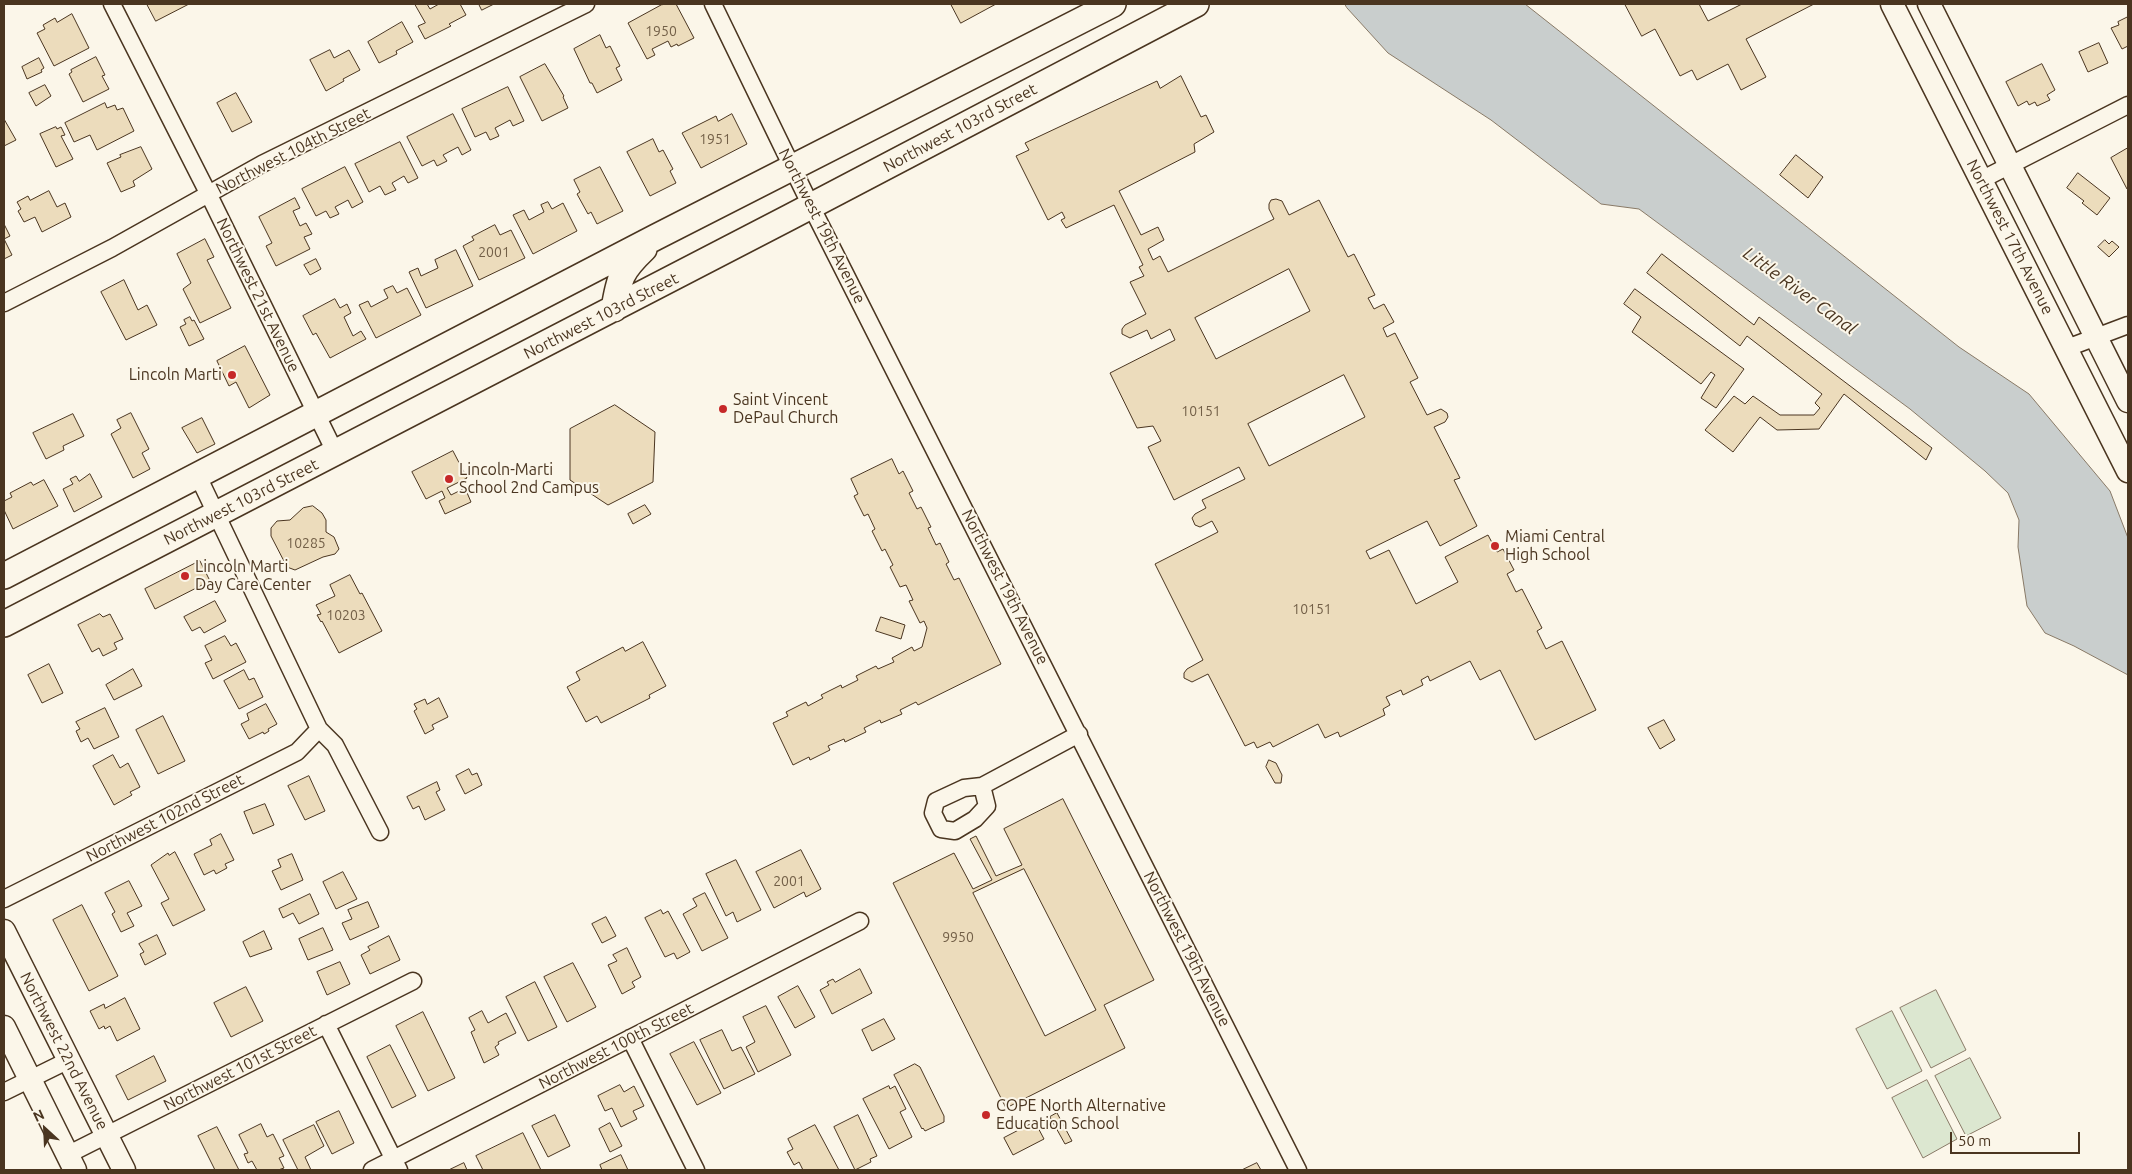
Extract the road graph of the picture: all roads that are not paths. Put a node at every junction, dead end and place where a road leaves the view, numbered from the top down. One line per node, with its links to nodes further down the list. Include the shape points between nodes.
1 (112, 4): 13 (street, Northwest 21st Avenue)
2 (586, 4): 13 (street, Northwest 104th Street, via 262,164)
3 (712, 4): 11 (street, Northwest 19th Avenue)
4 (1113, 4): 11 (main road)
5 (1196, 4): 14 (main road, Northwest 103rd Street)
6 (1892, 4): 8 (main road, Northwest 17th Avenue)
7 (1932, 11): 8 (main road); 10 (main road, Northwest 17th Avenue)
8 (1906, 32): 12 (main road, Northwest 17th Avenue)
9 (2128, 105): 10 (street)
10 (2009, 166): 12 (street); 19 (main road, Northwest 17th Avenue)
11 (792, 168): 14 (street, Northwest 19th Avenue); 15 (main road)
12 (1981, 180): 20 (main road, Northwest 17th Avenue)
13 (209, 195): 16 (street, Northwest 104th Street); 22 (street, Northwest 21st Avenue)
14 (811, 206): 17 (main road, Northwest 103rd Street); 30 (street, Northwest 19th Avenue)
15 (656, 237): 17 (main road, via 625,268); 22 (main road)
16 (4, 303)
17 (614, 309): 23 (main road, Northwest 103rd Street)
18 (2128, 325): 19 (street)
19 (2095, 336): 20 (street); 21 (main road, Northwest 17th Avenue)
20 (2067, 348): 24 (main road, Northwest 17th Avenue)
21 (2128, 402)
22 (316, 413): 23 (street, Northwest 21st Avenue); 25 (main road)
23 (336, 454): 26 (main road, Northwest 103rd Street)
24 (2128, 471)
25 (198, 476): 26 (street); 27 (main road)
26 (217, 514): 28 (main road, Northwest 103rd Street); 29 (street)
27 (4, 576)
28 (4, 624)
29 (319, 729): 32 (street, via 335,745); 33 (street, Northwest 102nd Street, via 297,752)
30 (1079, 734): 31 (street); 49 (street, Northwest 19th Avenue)
31 (982, 786)
32 (380, 832)
33 (4, 899)
34 (860, 922): 39 (street, Northwest 100th Street)
35 (4, 931): 40 (main road, Northwest 22nd Avenue)
36 (413, 981): 37 (street, Northwest 101st Street)
37 (326, 1024): 43 (street, Northwest 101st Street); 45 (street)
38 (4, 1027): 41 (main road)
39 (630, 1038): 45 (street, Northwest 100th Street); 48 (street)
40 (69, 1060): 41 (street); 43 (main road, Northwest 22nd Avenue)
41 (29, 1080): 42 (street); 44 (main road)
42 (4, 1092)
43 (106, 1135): 44 (street, Northwest 101st Street); 46 (main road, Northwest 22nd Avenue)
44 (71, 1163)
45 (396, 1165): 47 (street, Northwest 100th Street)
46 (124, 1170)
47 (372, 1170)
48 (696, 1170)
49 (1298, 1170)

